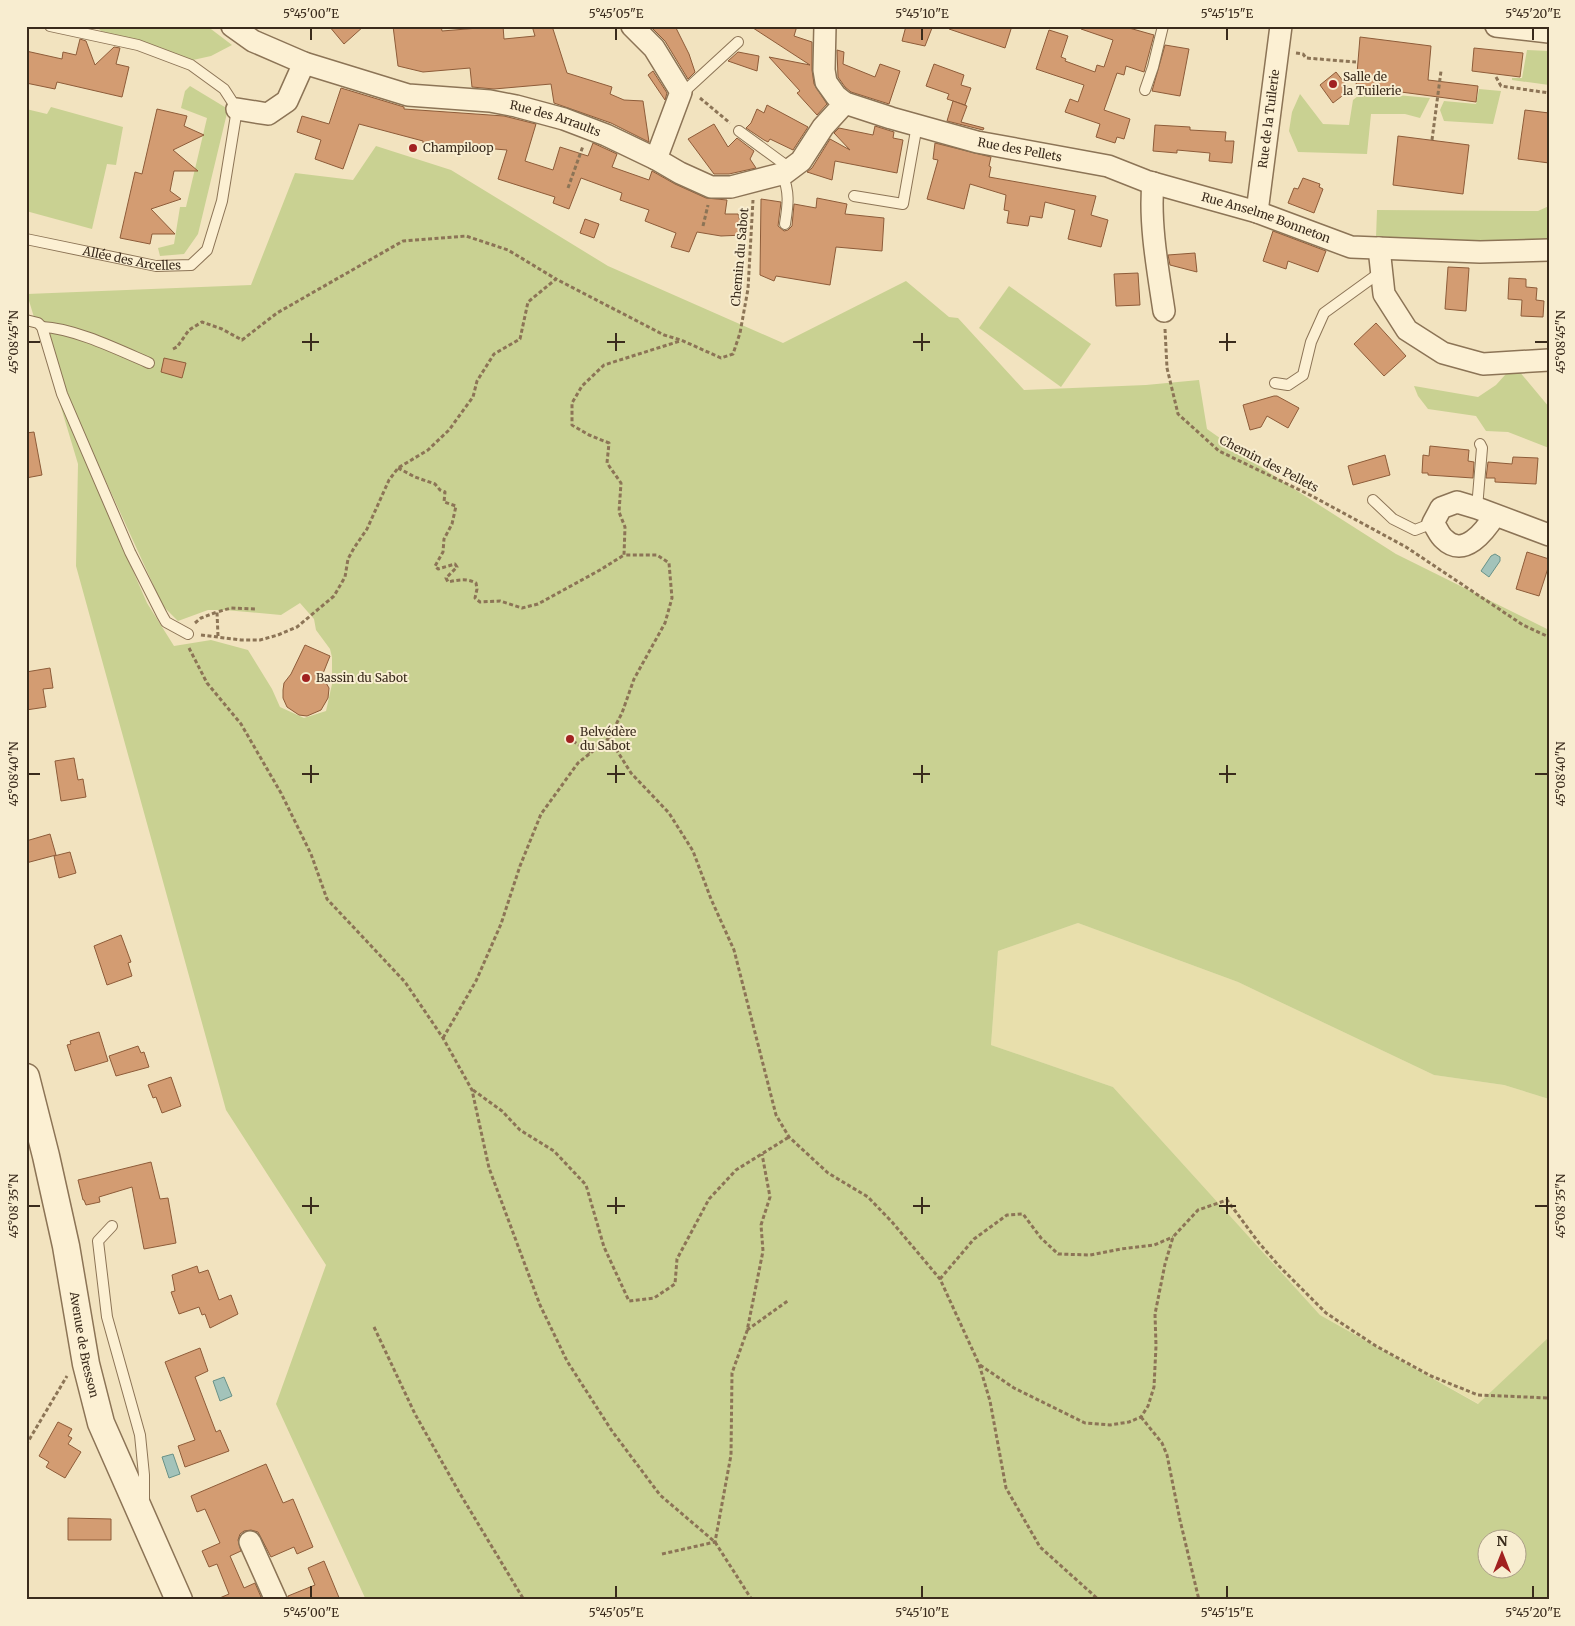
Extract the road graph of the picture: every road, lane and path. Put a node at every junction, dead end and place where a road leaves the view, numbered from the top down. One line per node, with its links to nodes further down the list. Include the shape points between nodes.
1 (50, 26): 19 (lane, via 138,45 192,65 224,89)
2 (232, 26): 11 (street, Rue des Arraults, via 253,41)
3 (632, 26): 17 (street, via 654,48)
4 (825, 26): 18 (street, Rue des Pellets, via 826,82)
5 (1163, 26): 15 (lane)
6 (1281, 26): 10 (street, Rue de la Tuilerie)
7 (1496, 26): 8 (street)
8 (1549, 32)
9 (738, 42): 17 (lane, via 688,88)
10 (1278, 51): 12 (path, via 1303,51 1306,58); 30 (street, Rue de la Tuilerie)
11 (304, 62): 19 (street, via 287,101 268,114); 21 (street, Rue des Arraults, via 408,94 516,106)
12 (1356, 62)
13 (1441, 71): 23 (path)
14 (1496, 77): 16 (path, via 1501,86)
15 (1145, 90)
16 (1549, 92)
17 (688, 93): 22 (path); 24 (street)
18 (846, 103): 20 (street, Rue des Pellets); 25 (street, via 824,127 801,161)
19 (237, 109): 32 (lane, Allée des Arcelles, via 222,201 207,250 191,265 156,266)
20 (917, 125): 27 (street, Rue des Pellets, via 976,142 1108,166); 29 (lane, via 903,204)
21 (590, 129): 24 (street, Rue des Arraults); 28 (path)
22 (739, 131): 25 (lane)
23 (1432, 140)
24 (656, 159): 26 (street, Rue des Arraults, via 712,187 731,188)
25 (786, 171): 26 (street, Rue des Arraults); 31 (lane, via 788,201)
26 (755, 181): 40 (path, Chemin du Sabot, via 748,289 734,354 721,358)
27 (1153, 183): 30 (street, Rue Anselme Bonneton); 37 (street, via 1151,199)
28 (568, 188)
29 (854, 196)
30 (1257, 212): 33 (street, Rue Anselme Bonneton, via 1351,247)
31 (785, 224)
32 (26, 239)
33 (1379, 248): 34 (street, Rue Anselme Bonneton, via 1480,252); 35 (street)
34 (1549, 250)
35 (1382, 271): 42 (street, via 1384,294 1408,330 1443,353 1482,364); 44 (lane, via 1324,313 1311,342 1304,375 1288,385)
36 (556, 279): 40 (path); 41 (path, via 508,250 466,236 403,241 284,309 242,340 202,322 189,330); 46 (path, via 528,302 520,340 494,354 477,381 473,397 449,430 428,450)
37 (1164, 311): 56 (path, Chemin des Pellets, via 1167,368 1178,414 1219,451 1312,496 1406,548 1523,624)
38 (26, 320): 39 (lane)
39 (42, 327): 43 (lane, via 56,328); 54 (lane, via 62,394 130,552 166,622)
40 (681, 340): 51 (path, via 604,365 582,386 572,403 572,425 609,443 607,463 621,483 619,512 626,527)
41 (173, 349)
42 (1549, 360)
43 (149, 363)
44 (1275, 383)
45 (1480, 444): 48 (lane)
46 (398, 468): 51 (path, via 434,484 445,492 444,502 456,506 444,539 443,552 434,566 438,569 455,564 457,567 446,578 448,582 476,583 476,598 480,602 500,601 522,608 538,604); 55 (path, via 348,559 344,577 334,596 297,627 278,635 260,640)
47 (1372, 500): 49 (lane, via 1392,519)
48 (1486, 511): 49 (street, via 1457,502 1441,508); 49 (street, via 1484,531 1468,545 1454,546); 50 (street)
49 (1424, 526)
50 (1549, 535)
51 (624, 555): 57 (path, via 657,555 670,563 672,598 665,623 634,679)
52 (255, 609): 53 (path, via 231,608)
53 (217, 612): 54 (path, via 201,618); 55 (path)
54 (188, 634): 55 (path); 60 (path, via 189,649 207,683 241,724 281,793 311,854 327,899 405,982)
55 (218, 636)
56 (1549, 637)
57 (609, 738): 59 (path); 63 (path, via 631,773 670,813 693,852 734,950 776,1115)
58 (573, 741): 59 (path)
59 (590, 753): 60 (path, via 541,814 501,924 476,981)
60 (443, 1038): 62 (path)
61 (26, 1077): 71 (street, Avenue de Bresson, via 66,1246)
62 (472, 1090): 64 (path, via 502,1111 520,1130 554,1151 586,1185 604,1248 629,1301 654,1298 675,1284 677,1259 709,1199 736,1170); 78 (path, via 489,1168 537,1296 566,1361 612,1431 660,1495)
63 (789, 1137): 64 (path); 67 (path, via 828,1173 868,1197)
64 (762, 1154): 70 (path, via 770,1197 761,1225 763,1251)
65 (112, 1226): 76 (lane, via 98,1241 107,1317 140,1435 145,1500)
66 (1173, 1237): 67 (path, via 1154,1245 1090,1255 1058,1254 1023,1214 1007,1216 974,1239); 73 (path, via 1198,1210 1227,1200 1280,1267 1326,1313 1376,1346 1431,1376 1478,1395); 74 (path, via 1154,1314 1154,1387)
67 (940, 1278): 72 (path)
68 (789, 1300): 70 (path)
69 (374, 1327): 82 (path, via 415,1414)
70 (747, 1331): 78 (path, via 732,1373 731,1455)
71 (86, 1364): 75 (path, via 70,1371); 76 (street, Avenue de Bresson, via 101,1423)
72 (979, 1364): 74 (path, via 1014,1388 1085,1423 1110,1425); 84 (path, via 990,1401 1006,1488 1040,1547)
73 (1549, 1398)
74 (1141, 1418): 85 (path, via 1162,1443 1167,1455)
75 (26, 1445)
76 (139, 1511): 80 (street, Avenue de Bresson)
77 (250, 1542): 81 (street)
78 (715, 1542): 79 (path); 83 (path)
79 (662, 1554)
80 (179, 1600)
81 (276, 1600)
82 (524, 1600)
83 (752, 1600)
84 (1099, 1600)
85 (1199, 1600)

